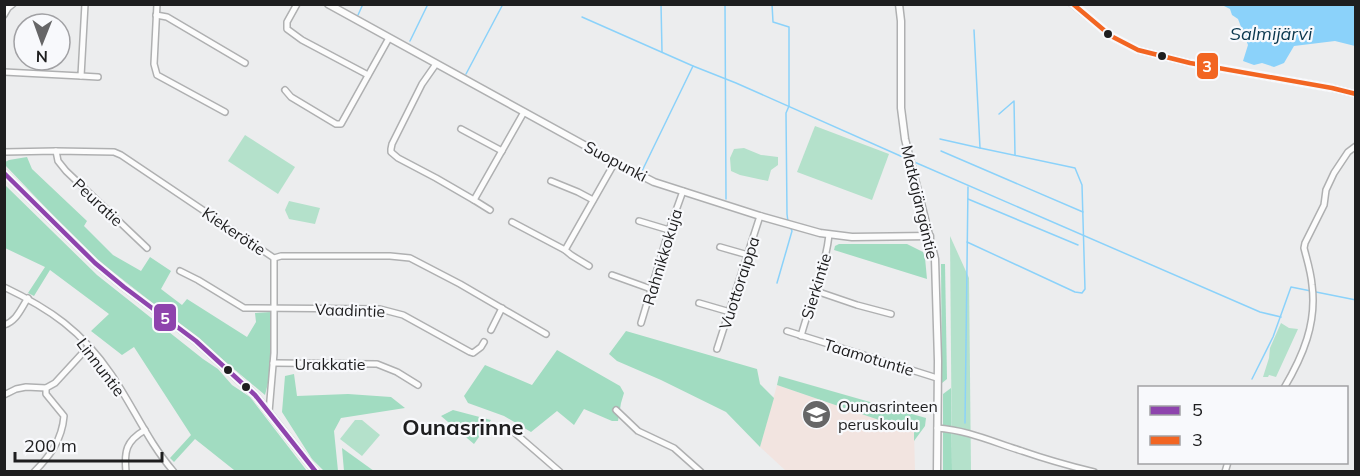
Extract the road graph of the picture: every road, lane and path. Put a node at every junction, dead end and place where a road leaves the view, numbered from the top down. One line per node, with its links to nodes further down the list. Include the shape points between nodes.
1 (13, 4): 8 (street)
2 (85, 4): 15 (street)
3 (157, 4): 9 (street)
4 (297, 4): 14 (street, via 287,29)
5 (328, 4): 10 (street, Suopunki)
6 (899, 4): 38 (street, Matkajängäntie, via 905,139)
7 (1072, 4): 18 (street, via 1111,36 1138,50)
8 (4, 15)
9 (156, 15): 11 (street, via 167,17); 19 (street, via 157,75)
10 (389, 38): 12 (street, Suopunki); 14 (street)
11 (244, 63)
12 (436, 64): 20 (street, Suopunki); 30 (street, via 422,84 391,152)
13 (4, 72): 15 (street)
14 (368, 75): 17 (street, via 339,125)
15 (81, 76): 16 (street)
16 (98, 77)
17 (285, 90)
18 (1356, 94)
19 (225, 112)
20 (524, 112): 24 (street); 26 (street, Suopunki)
21 (461, 129): 24 (street)
22 (1356, 146): 68 (street, via 1334,173 1324,205 1305,243 1313,319 1306,345)
23 (56, 151): 25 (street, Kiekerötie); 40 (street, Peuratie, via 66,171); 43 (street, Kiekerötie, via 121,155)
24 (502, 151): 30 (street)
25 (4, 152)
26 (615, 162): 29 (street, Suopunki, via 654,182); 31 (street)
27 (4, 173): 72 (street, via 95,263 211,354)
28 (551, 181): 31 (street)
29 (684, 191): 33 (street, Suopunki); 36 (street, Rahnikkokuja)
30 (474, 200): 32 (street)
31 (593, 200): 41 (street)
32 (490, 210)
33 (760, 216): 37 (street, Suopunki); 42 (street, Vuottoraippa)
34 (639, 221): 36 (street)
35 (512, 222): 41 (street)
36 (669, 230): 48 (street, Rahnikkokuja)
37 (830, 235): 38 (street, Suopunki); 49 (street, Sierkintie)
38 (930, 236): 66 (street, Matkajängäntie, via 935,259)
39 (720, 247): 42 (street)
40 (147, 248)
41 (565, 250): 44 (street)
42 (748, 255): 54 (street, Vuottoraippa)
43 (274, 258): 52 (street, Kiekerötie, via 405,257); 53 (street)
44 (589, 266)
45 (180, 271): 53 (street, via 244,308)
46 (612, 275): 48 (street)
47 (4, 287): 50 (street, Linnuntie)
48 (651, 289): 56 (street, Rahnikkokuja)
49 (816, 291): 55 (street); 61 (street, Sierkintie)
50 (28, 298): 57 (street, via 15,319); 63 (street, Linnuntie, via 70,327)
51 (699, 303): 54 (street)
52 (502, 308): 58 (street); 60 (street, Kiekerötie)
53 (274, 309): 62 (street, Vaadintie, via 380,309 403,315 473,353); 65 (street)
54 (730, 312): 64 (street, Vuottoraippa)
55 (891, 314)
56 (641, 323)
57 (4, 325)
58 (491, 330)
59 (787, 332): 61 (street, Taamotuntie)
60 (546, 334)
61 (801, 336): 66 (street, Taamotuntie)
62 (484, 342)
63 (89, 346): 69 (street); 75 (street, Linnuntie)
64 (717, 349)
65 (273, 363): 67 (street, Urakkatie, via 377,364); 72 (street)
66 (937, 378): 74 (street, Matkajängäntie)
67 (418, 385)
68 (1285, 386)
69 (46, 388): 70 (street, via 26,387); 76 (street, via 64,421 50,456)
70 (4, 395)
71 (616, 410): 81 (street, via 638,431 674,448)
72 (269, 412): 79 (street)
73 (508, 427): 80 (street)
74 (937, 428): 82 (street, Matkajängäntie); 83 (street, via 955,429)
75 (145, 430): 77 (street, via 127,446); 78 (street, Linnuntie)
76 (34, 471)
77 (126, 471)
78 (174, 471)
79 (316, 471)
80 (560, 471)
81 (701, 471)
82 (937, 471)
83 (1091, 471)

